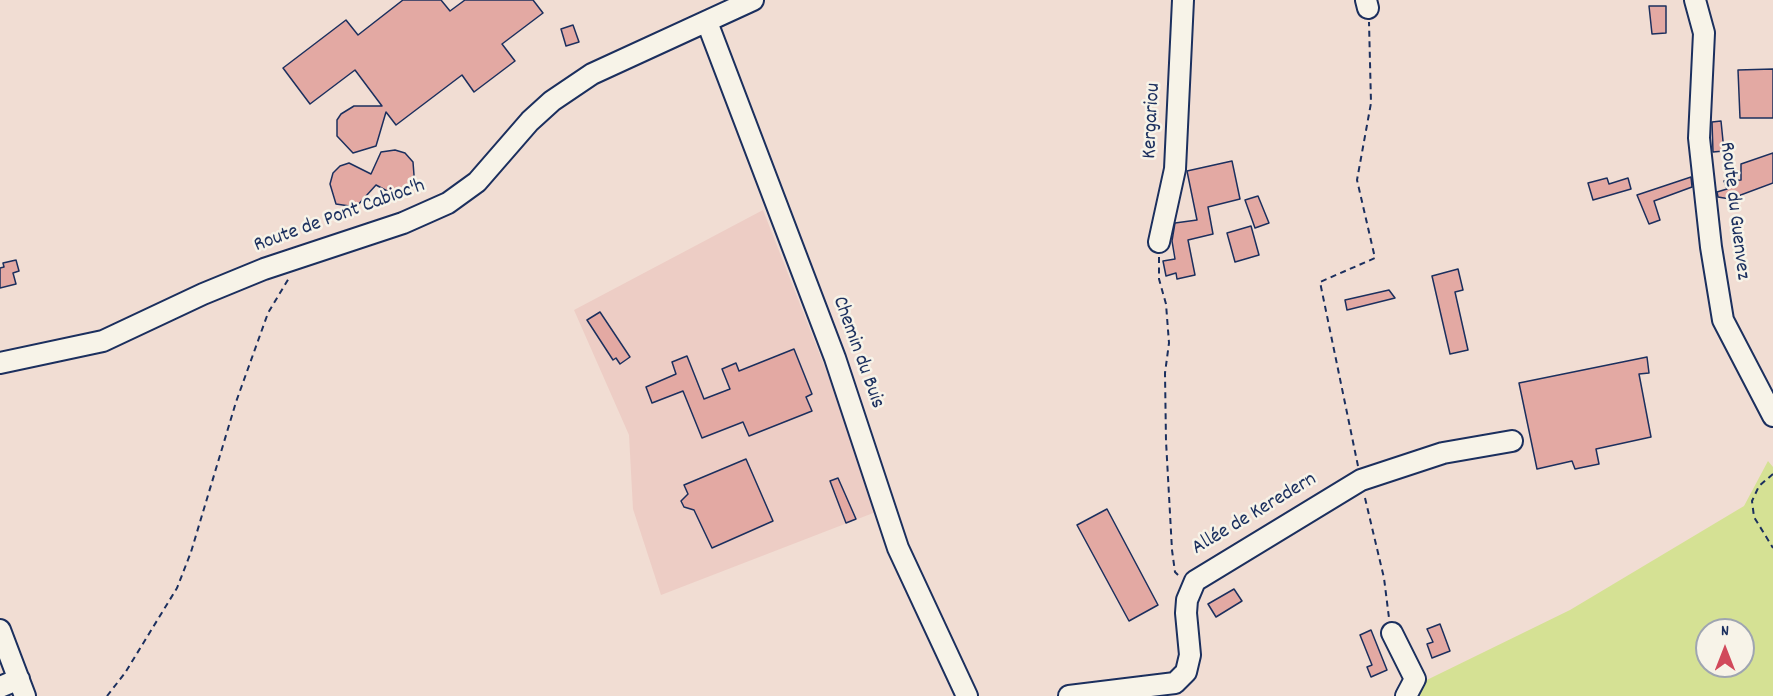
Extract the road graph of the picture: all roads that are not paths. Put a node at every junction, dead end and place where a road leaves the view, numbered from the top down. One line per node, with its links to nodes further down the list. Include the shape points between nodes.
1 (753, 0): 4 (street, Route de Pont Cabioc'h)
2 (1183, 0): 5 (street, Kergariou, via 1175,169)
3 (1695, 0): 7 (street, Route du Guenvez, via 1704,33 1699,138 1723,320)
4 (707, 22): 6 (street, Route de Pont Cabioc'h, via 592,74 552,101 477,182 448,203 403,223 291,259 203,294 103,341); 13 (street, Chemin du Buis, via 835,358 898,548)
5 (1160, 242)
6 (0, 363)
7 (1773, 416)
8 (1512, 441): 14 (street, Allée de Keredern, via 1443,453 1361,480 1202,574 1190,590 1186,613 1190,655 1186,672 1175,683)
9 (0, 630): 12 (street)
10 (1392, 633): 15 (street, via 1415,680)
11 (0, 687): 12 (street)
12 (22, 687)
13 (967, 696)
14 (1070, 696)
15 (1406, 696)

